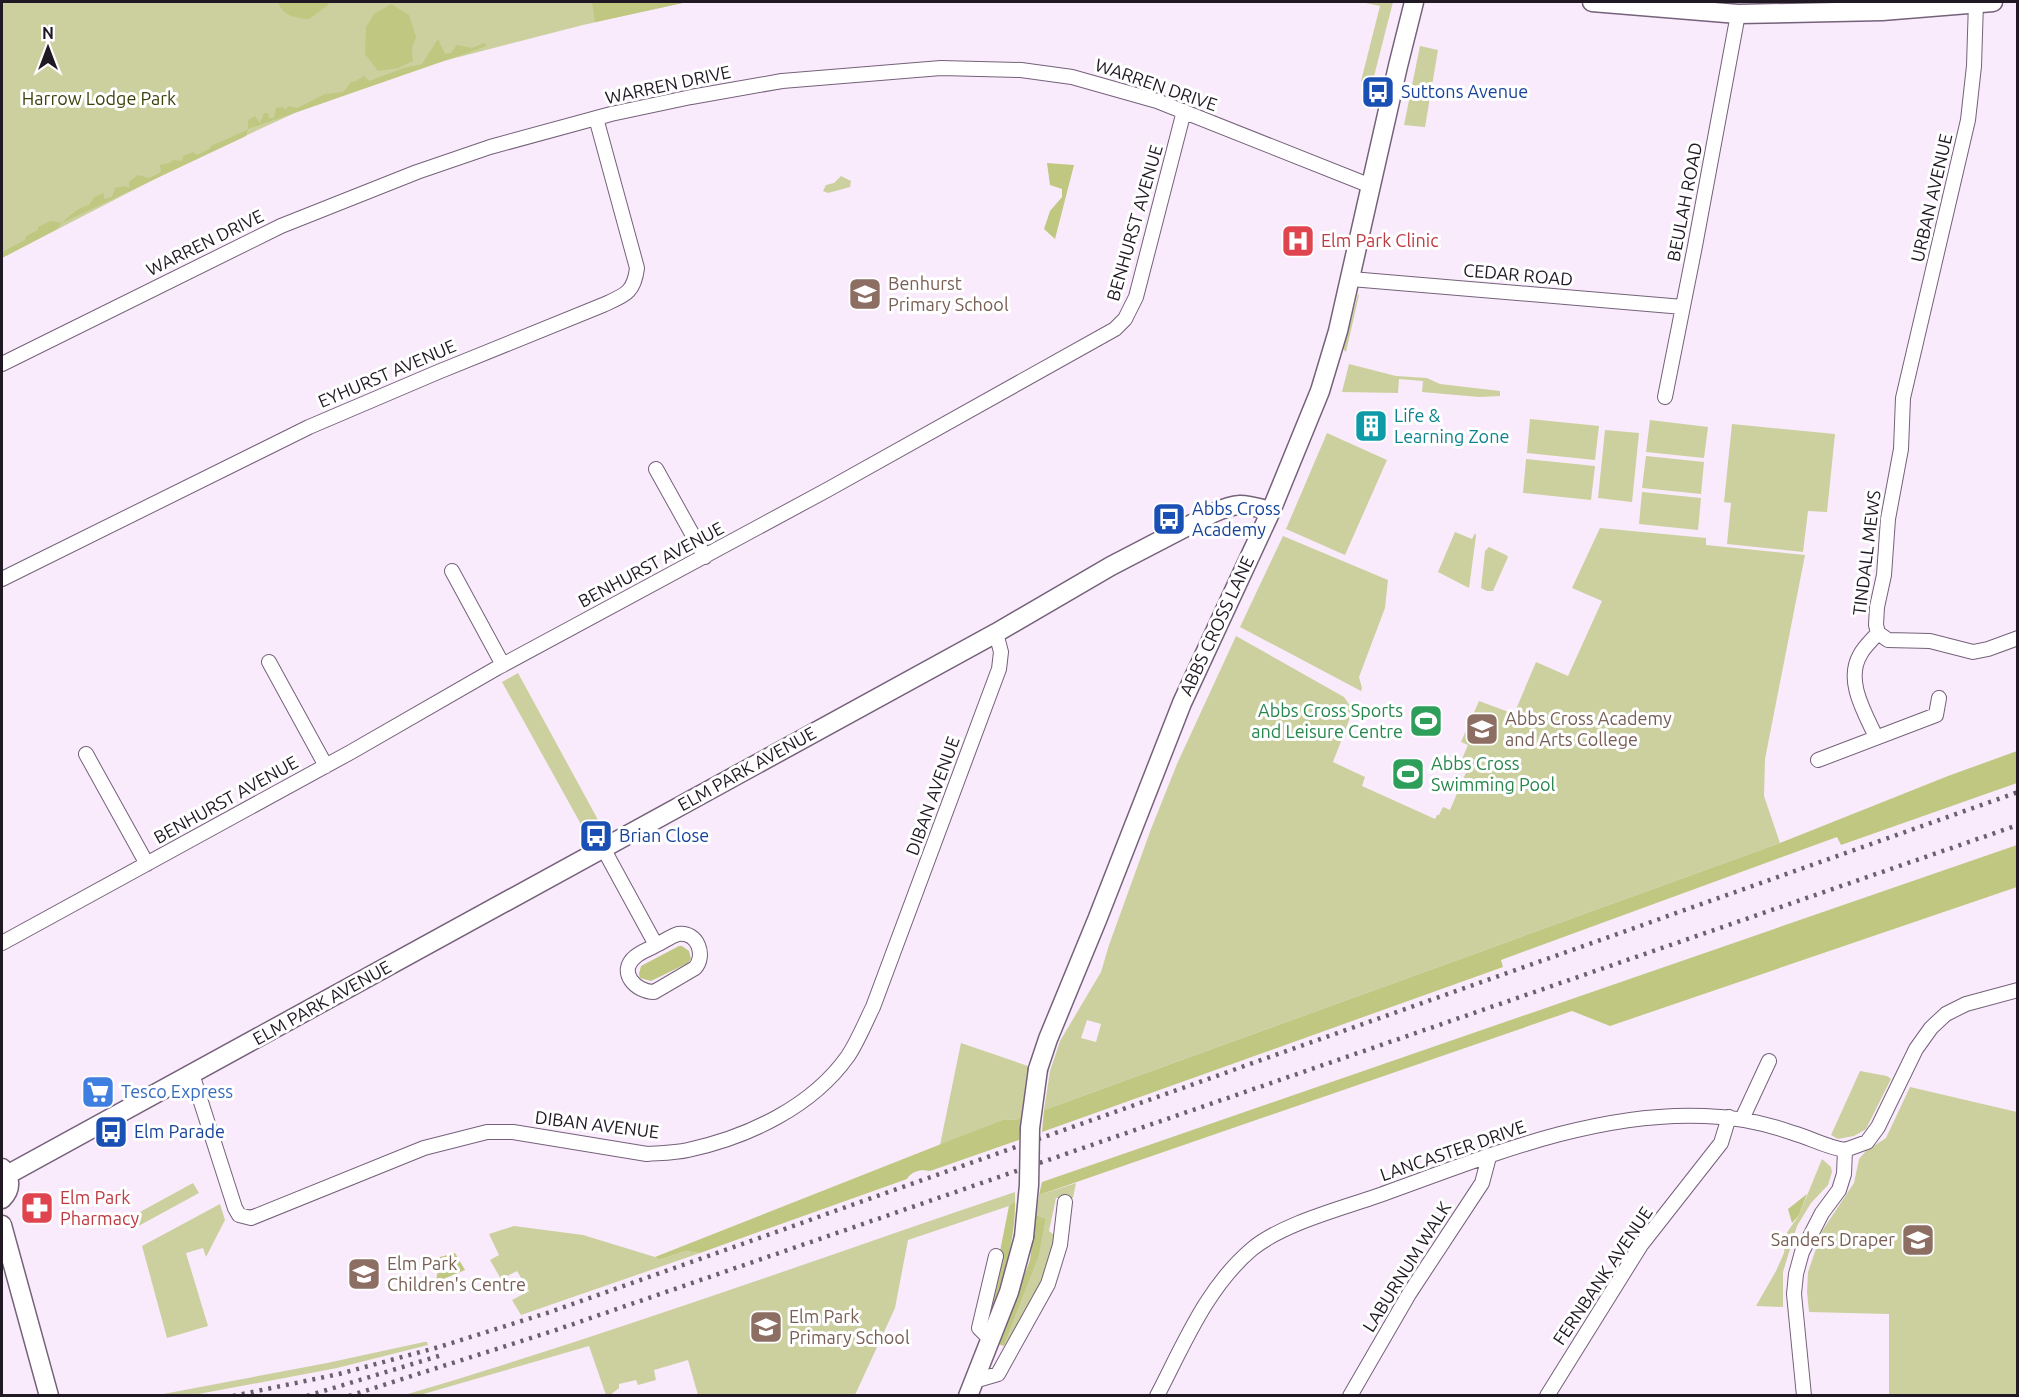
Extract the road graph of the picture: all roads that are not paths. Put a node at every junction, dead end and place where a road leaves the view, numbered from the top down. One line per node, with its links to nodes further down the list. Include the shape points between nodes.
1 (1414, 2): 8 (street, ABBS CROSS LANE)
2 (1592, 2): 5 (street)
3 (1985, 2): 4 (street); 13 (street, URBAN AVENUE, via 1968,120)
4 (1882, 6): 5 (street)
5 (1738, 14): 10 (street, BEULAH ROAD)
6 (1184, 111): 7 (street, WARREN DRIVE, via 1072,77 1021,70 941,68 782,81); 8 (street, WARREN DRIVE); 16 (street, BENHURST AVENUE, via 1136,297 1115,329)
7 (596, 118): 11 (street, WARREN DRIVE, via 490,147 281,226); 18 (street, EYHURST AVENUE, via 637,268 627,294 309,426)
8 (1371, 186): 9 (street, ABBS CROSS LANE)
9 (1351, 279): 10 (street, CEDAR ROAD); 15 (street, ABBS CROSS LANE, via 1320,391)
10 (1683, 307): 12 (street, BEULAH ROAD)
11 (2, 364)
12 (1665, 397)
13 (1903, 398): 20 (street, TINDALL MEWS, via 1901,448 1875,625)
14 (656, 469): 16 (street)
15 (1271, 511): 19 (street, ELM PARK AVENUE, via 1241,504 1228,506 1111,566); 44 (street, ABBS CROSS LANE, bridge, via 1182,703 1048,1039 1038,1069 1030,1128 1024,1238)
16 (705, 557): 23 (street, BENHURST AVENUE)
17 (452, 571): 23 (street)
18 (2, 579)
19 (996, 633): 29 (street, ELM PARK AVENUE); 35 (street, DIBAN AVENUE, via 1001,652 999,669 873,1006 848,1055 826,1083 795,1107 729,1139 687,1150 647,1154 513,1132 487,1132 424,1148 251,1218 239,1215 235,1208)
20 (1878, 633): 21 (street, via 1888,640 1930,641 1973,652); 25 (street, TINDALL MEWS, via 1860,654 1855,676 1859,698)
21 (2018, 639)
22 (269, 662): 28 (street)
23 (503, 666): 28 (street, BENHURST AVENUE)
24 (1939, 698): 25 (street, via 1936,715)
25 (1875, 737): 27 (street)
26 (86, 754): 30 (street)
27 (1818, 760)
28 (326, 766): 30 (street, BENHURST AVENUE)
29 (603, 848): 32 (street); 35 (street, ELM PARK AVENUE)
30 (147, 864): 31 (street, BENHURST AVENUE)
31 (2, 943)
32 (656, 945): 32 (street, via 684,934 695,940 700,958 695,968 654,992 647,992 631,982 629,969 635,956)
33 (2018, 990): 37 (street, via 1966,1004 1946,1014 1916,1049 1867,1142)
34 (1769, 1061): 36 (street, FERNBANK AVENUE)
35 (192, 1074): 39 (street, ELM PARK AVENUE)
36 (1736, 1118): 37 (street, LANCASTER DRIVE); 38 (street, LANCASTER DRIVE, via 1675,1116 1626,1120 1580,1129); 49 (street, FERNBANK AVENUE, via 1641,1245)
37 (1845, 1150): 50 (street, via 1839,1190 1802,1251 1796,1274 1794,1294)
38 (1489, 1157): 47 (street, LANCASTER DRIVE, via 1293,1225 1254,1247 1228,1271 1202,1309); 48 (street, LABURNUM WALK, via 1482,1183 1409,1294)
39 (4, 1171): 40 (street, via 10,1183)
40 (2, 1199)
41 (1065, 1202): 45 (street, via 1060,1245 1048,1284 998,1374)
42 (2, 1225): 46 (street)
43 (996, 1256): 44 (street, via 979,1328)
44 (991, 1340): 45 (street, ABBS CROSS LANE)
45 (971, 1388)
46 (49, 1395)
47 (1157, 1395)
48 (1350, 1395)
49 (1547, 1395)
50 (1804, 1395)

